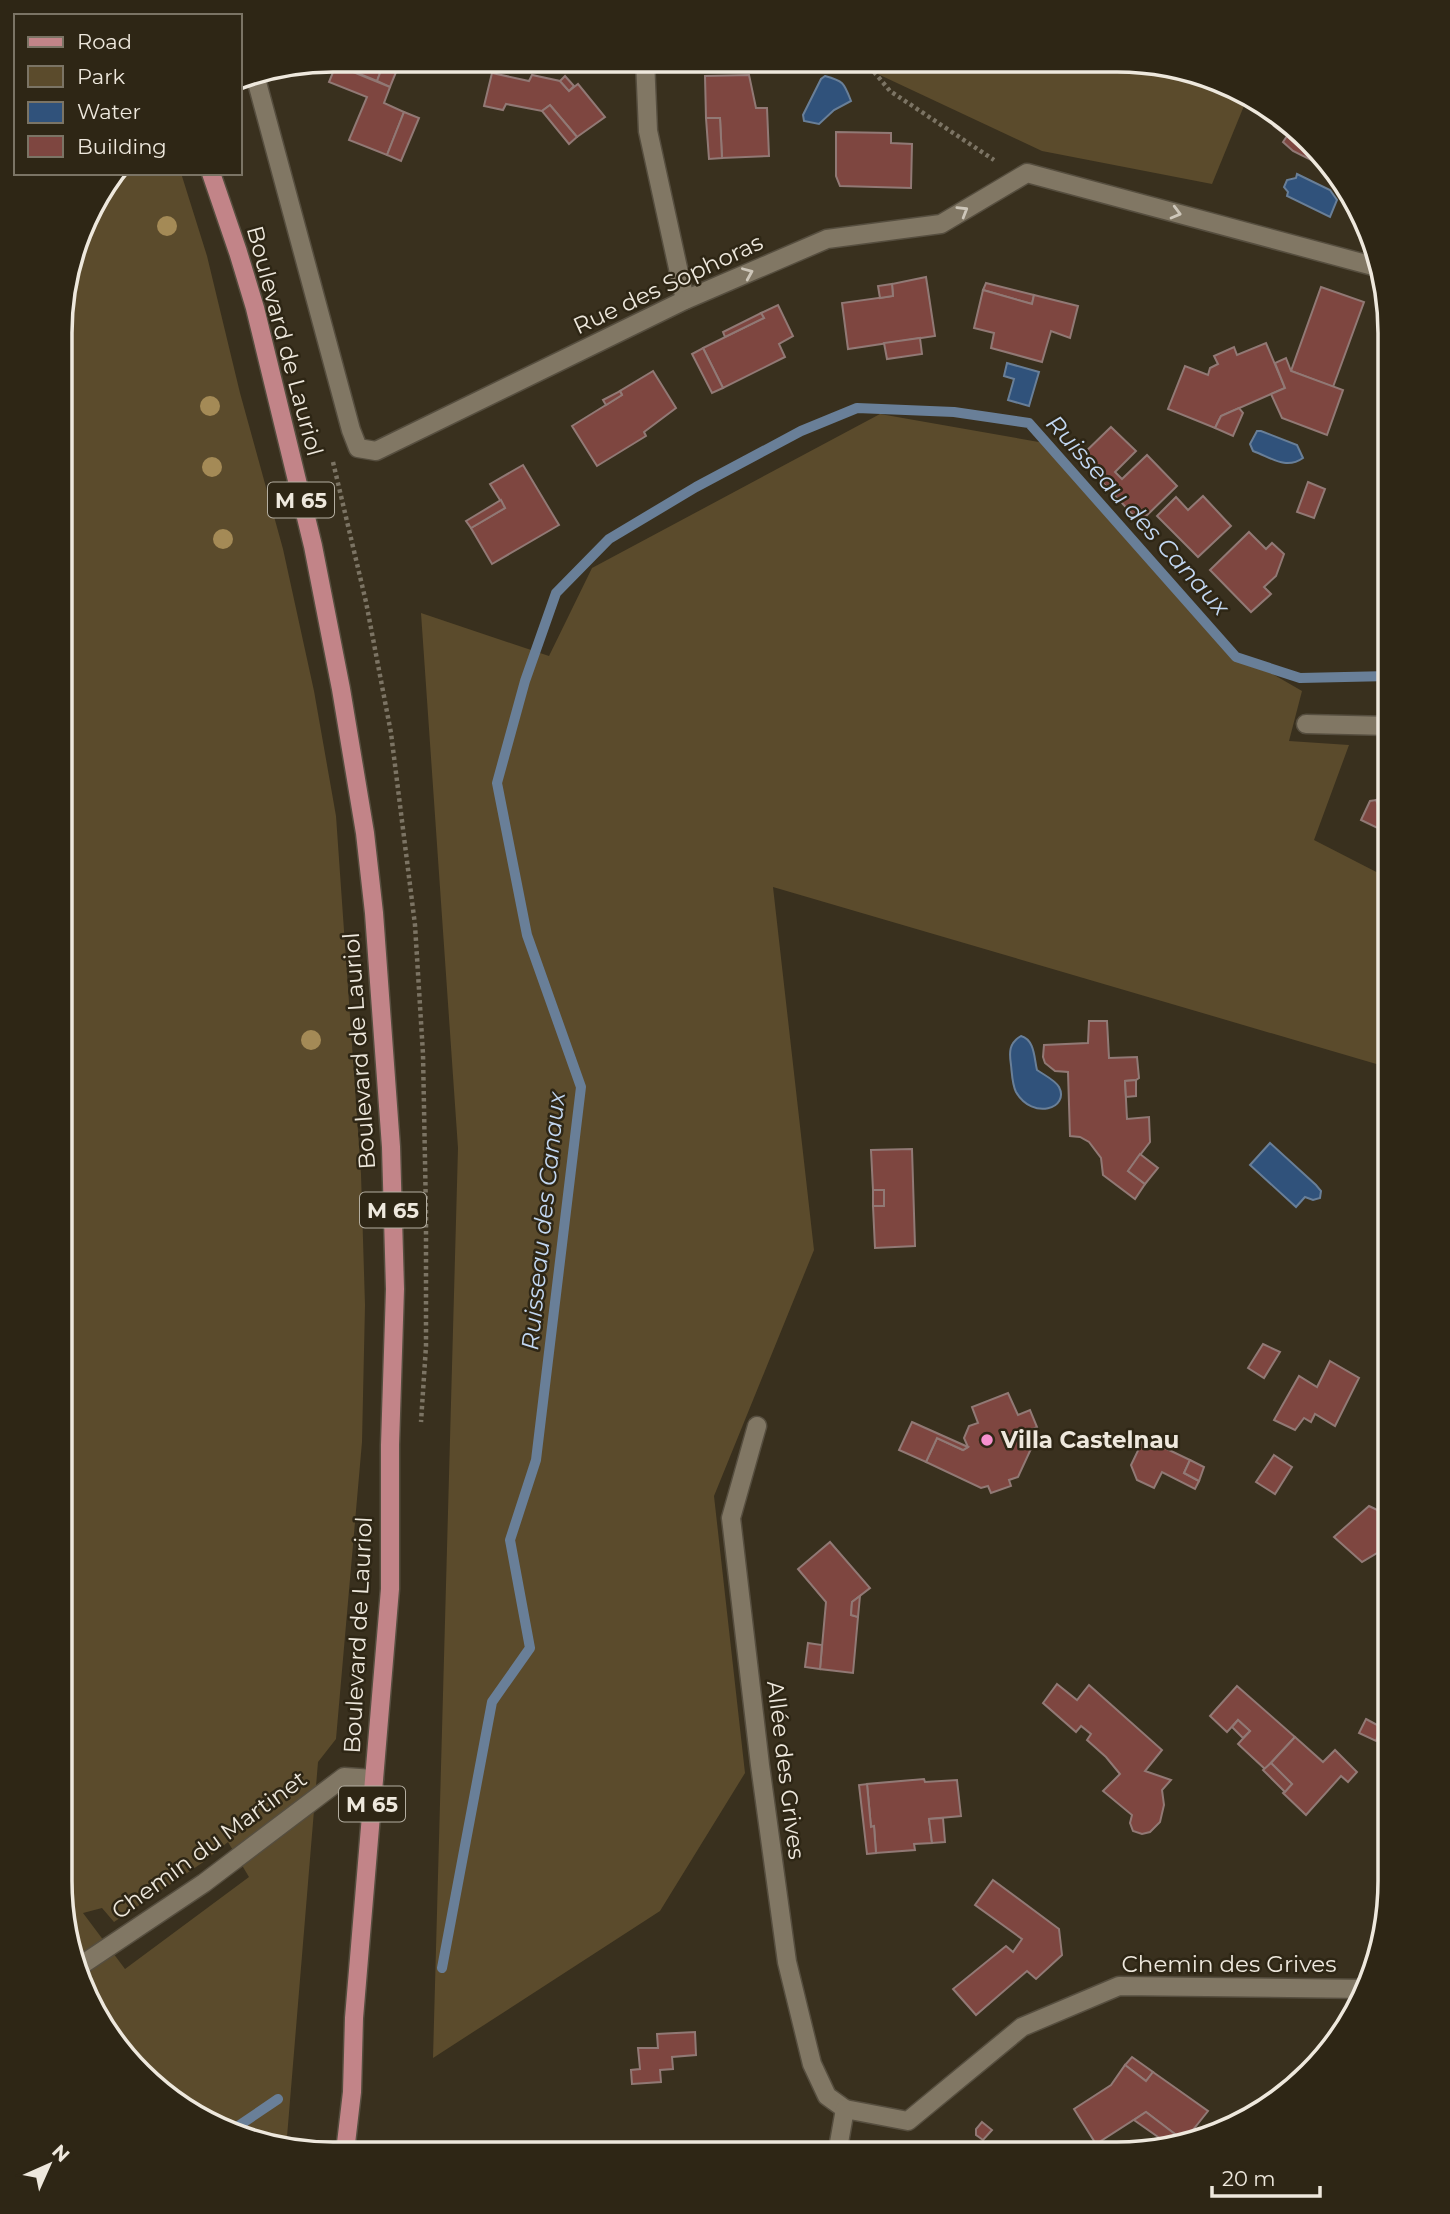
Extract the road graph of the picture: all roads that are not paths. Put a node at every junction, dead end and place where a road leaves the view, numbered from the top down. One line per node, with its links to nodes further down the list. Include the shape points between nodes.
1 (646, 72): 5 (street, via 648,131)
2 (257, 83): 5 (street, Rue des Sophoras, via 358,448 376,451)
3 (212, 175): 9 (main road, Boulevard de Lauriol / M 65, via 255,308 313,546 365,832 374,913 391,1147 395,1290 390,1589)
4 (1369, 265): 5 (street, Rue des Sophoras, one-way to 4, via 827,239 942,224 1027,173)
5 (685, 300)
6 (1306, 724): 7 (street)
7 (1378, 726)
8 (757, 1426): 12 (street, Allée des Grives, via 731,1518 760,1765 787,1962 802,2026 827,2096)
9 (374, 1779): 10 (street, Chemin du Martinet, via 344,1777 204,1883); 13 (main road, Boulevard de Lauriol / M 65)
10 (85, 1962)
11 (1355, 1989): 12 (street, Chemin des Grives, via 1119,1986 1022,2027 908,2121)
12 (845, 2109): 14 (street)
13 (346, 2142)
14 (839, 2142)

